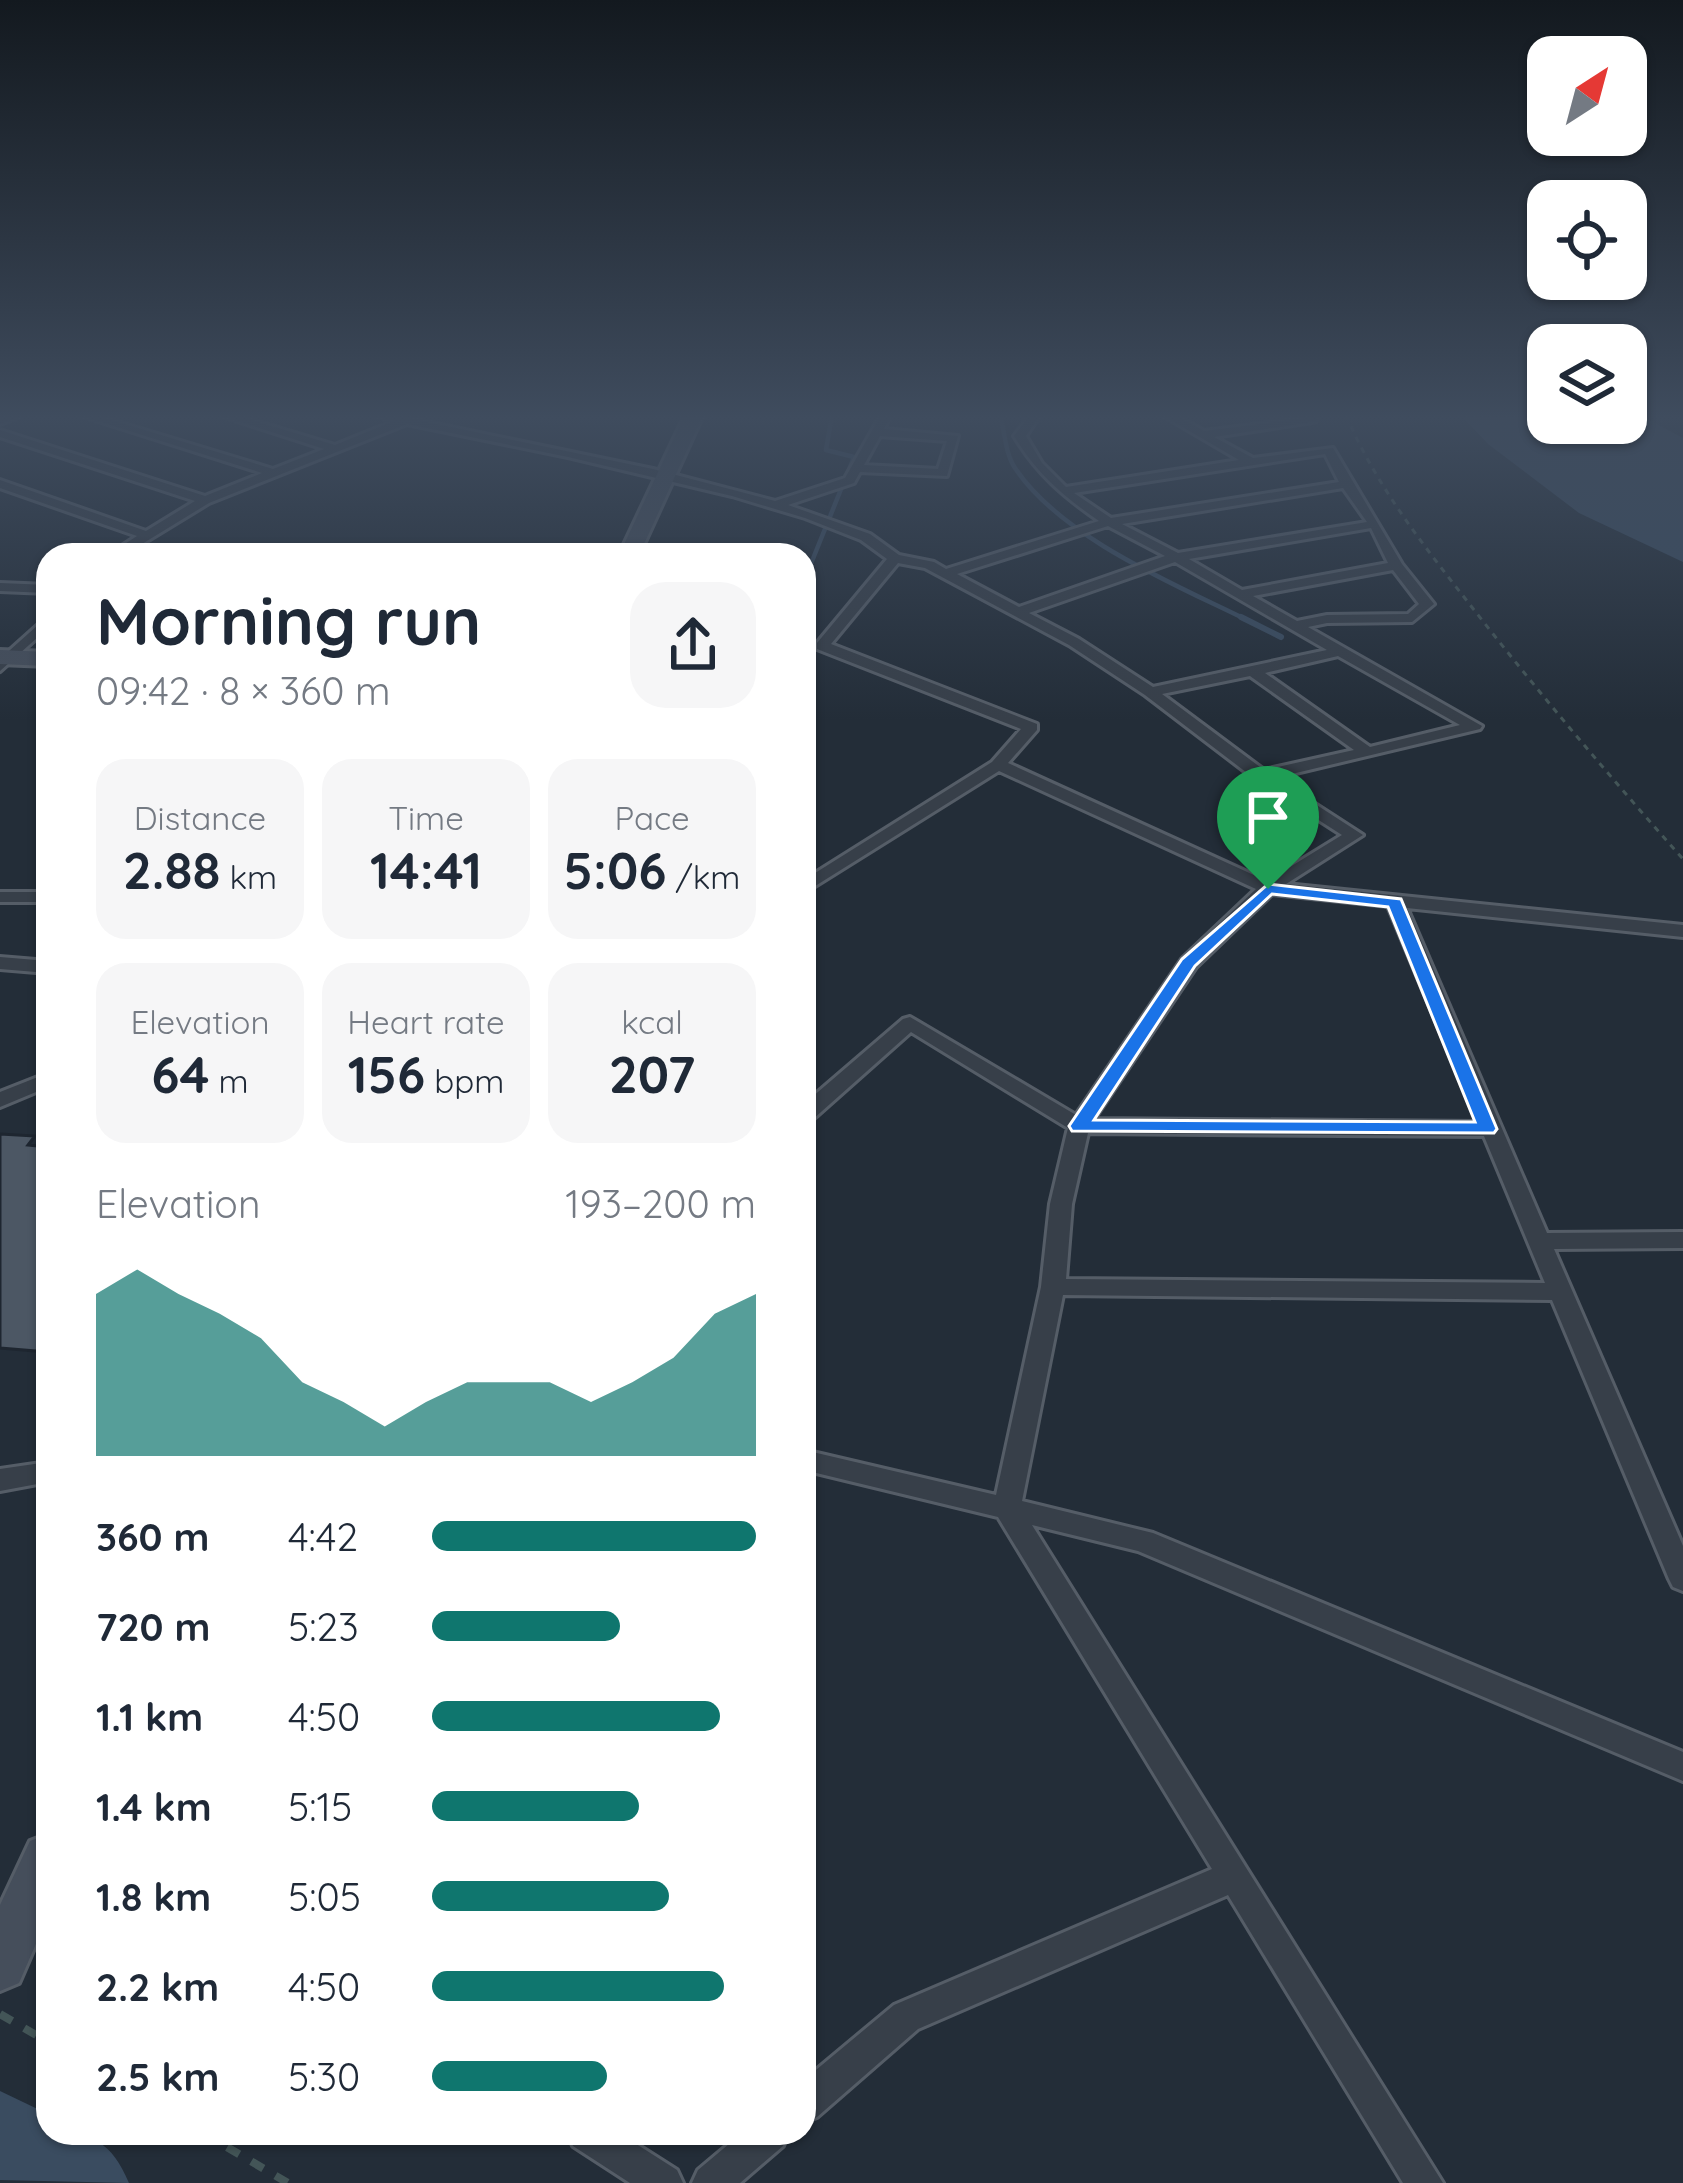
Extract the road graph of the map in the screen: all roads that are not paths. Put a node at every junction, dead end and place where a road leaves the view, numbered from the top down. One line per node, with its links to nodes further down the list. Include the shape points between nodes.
1 (95, 517): 9 (street)
2 (175, 517): 9 (street)
3 (807, 517): 12 (street, via 861,534)
4 (1101, 517): 7 (street)
5 (1141, 517): 7 (street)
6 (1370, 517): 8 (street)
7 (1109, 522): 11 (street); 14 (street)
8 (1375, 524): 11 (street); 13 (street)
9 (144, 534): 10 (street)
10 (132, 543)
11 (1176, 557): 17 (street); 18 (street)
12 (896, 558): 14 (street); 27 (street, via 821,646 1031,727)
13 (1396, 565): 17 (street); 19 (street, via 1427,604 1412,618)
14 (944, 574): 18 (street)
15 (0, 587): 16 (street)
16 (36, 588)
17 (1240, 594): 19 (street)
18 (1015, 613): 25 (street)
19 (1297, 625): 21 (street)
20 (36, 631): 23 (street)
21 (1340, 651): 24 (street); 26 (street, via 1474,727)
22 (36, 660): 23 (main road)
23 (4, 661)
24 (1252, 671): 25 (street); 26 (street)
25 (1150, 692): 28 (street)
26 (1367, 752): 28 (street)
27 (998, 765): 29 (street); 30 (street)
28 (1261, 776): 30 (street, via 1354,835)
29 (816, 880)
30 (1268, 889): 33 (street); 40 (street, via 1189,962)
31 (0, 897): 32 (street)
32 (36, 897)
33 (1395, 902): 34 (street); 41 (street)
34 (1683, 931)
35 (0, 963): 36 (street)
36 (36, 966)
37 (36, 1084): 38 (street)
38 (0, 1100)
39 (816, 1104): 40 (street, via 910,1023)
40 (1079, 1126): 41 (street); 44 (street)
41 (1487, 1129): 42 (street)
42 (1540, 1240): 43 (street); 45 (street)
43 (1683, 1240)
44 (1053, 1287): 45 (street); 49 (street)
45 (1558, 1292): 50 (street)
46 (816, 1463): 49 (street)
47 (36, 1474): 48 (street)
48 (0, 1480)
49 (1007, 1509): 51 (street, via 1143,1541); 52 (street)
50 (1683, 1579)
51 (1683, 1767)
52 (1232, 1877): 55 (street, via 906,2018); 60 (street)
53 (36, 1884): 54 (main road)
54 (0, 1964)
55 (816, 2094)
56 (605, 2145): 58 (street)
57 (756, 2145): 59 (street)
58 (664, 2183)
59 (711, 2183)
60 (1424, 2183)

